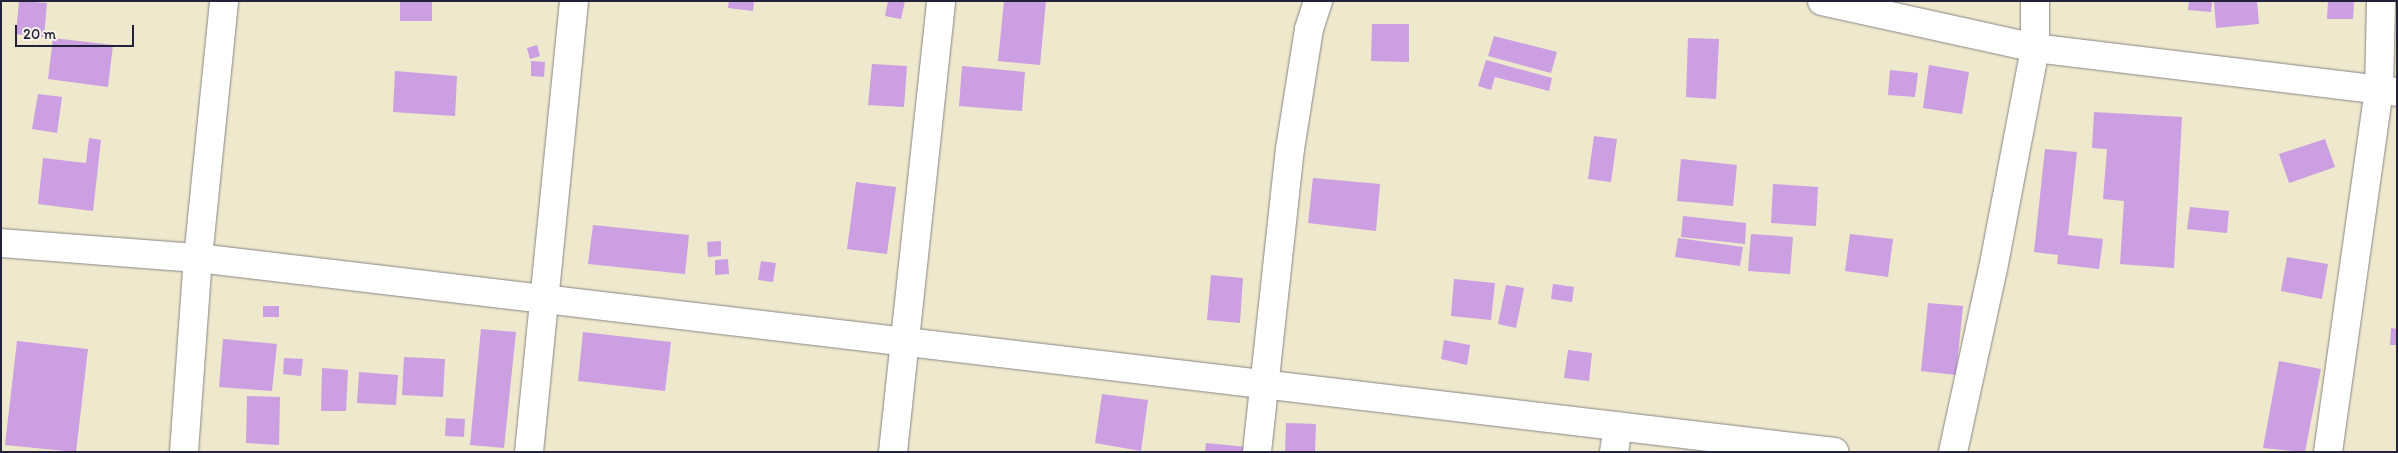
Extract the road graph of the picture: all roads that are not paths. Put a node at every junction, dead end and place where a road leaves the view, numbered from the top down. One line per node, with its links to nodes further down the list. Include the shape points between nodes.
1 (224, 1): 11 (street)
2 (574, 1): 12 (street)
3 (941, 1): 13 (street)
4 (1318, 1): 14 (street, via 1309,29 1290,149)
5 (1822, 1): 8 (street)
6 (2035, 1): 8 (street)
7 (2381, 1): 9 (street)
8 (2035, 48): 9 (street); 21 (street, via 1993,269)
9 (2388, 91): 22 (street)
10 (1, 243): 11 (street)
11 (198, 258): 12 (street); 16 (street)
12 (544, 298): 13 (street); 17 (street)
13 (905, 342): 14 (street); 18 (street)
14 (1264, 384): 15 (street); 19 (street)
15 (1616, 439): 20 (street)
16 (184, 452)
17 (529, 452)
18 (893, 452)
19 (1257, 452)
20 (1836, 452)
21 (1953, 452)
22 (2328, 452)

